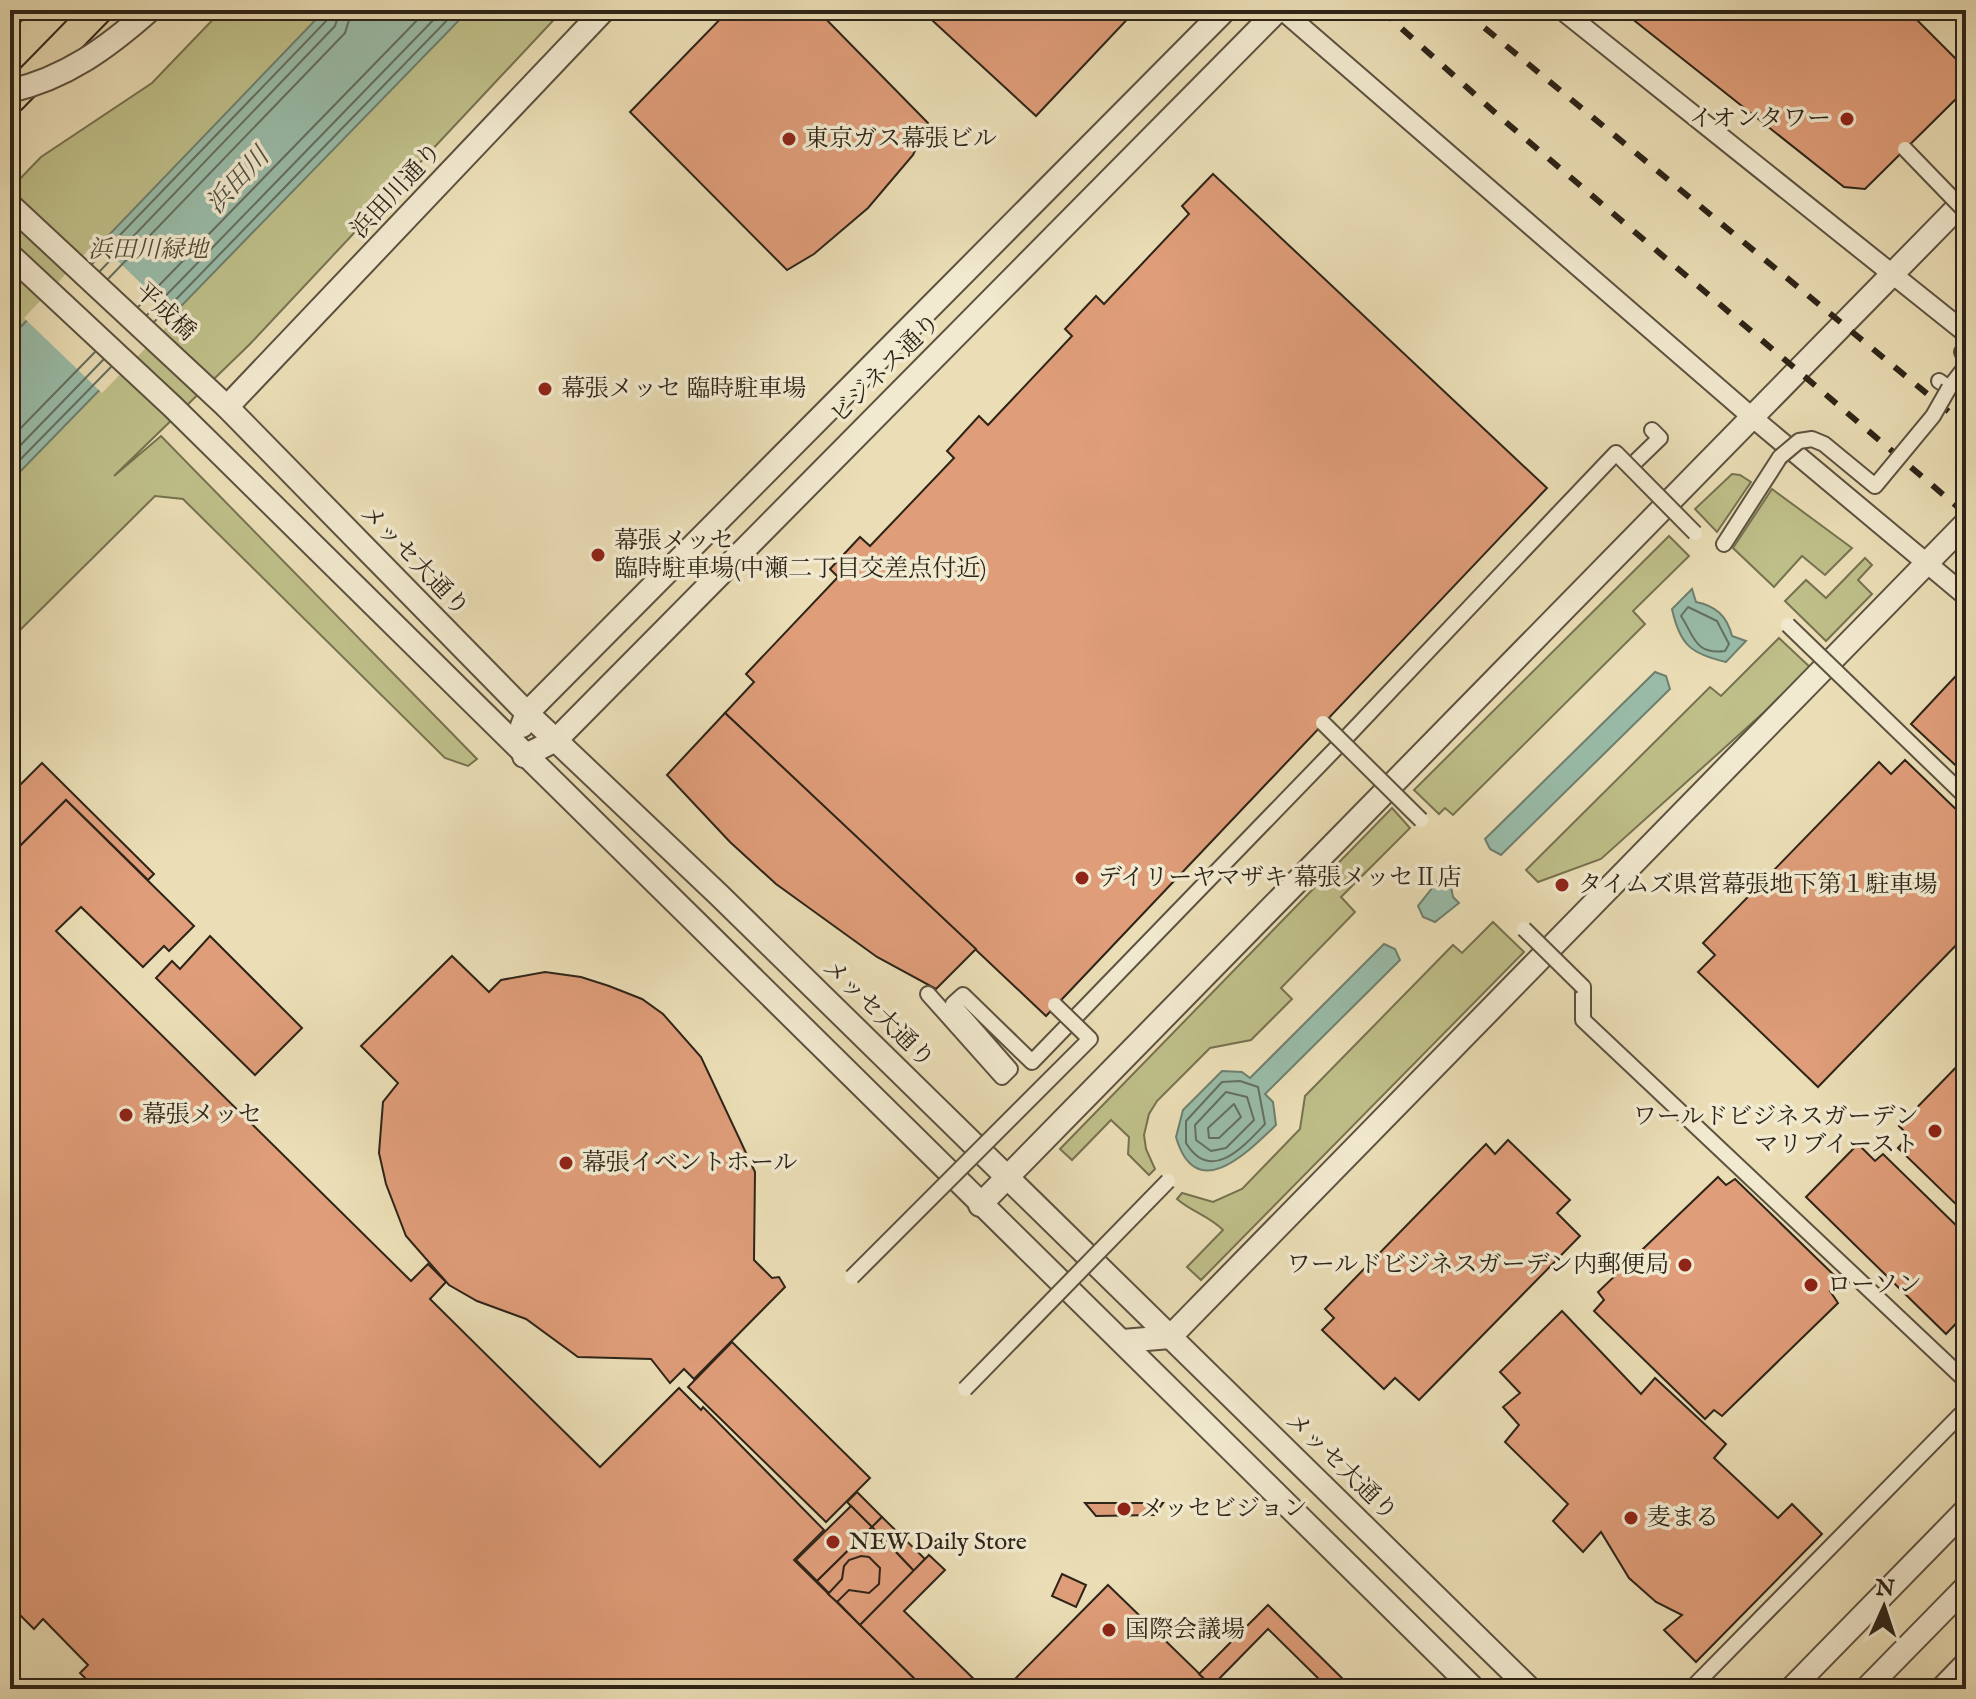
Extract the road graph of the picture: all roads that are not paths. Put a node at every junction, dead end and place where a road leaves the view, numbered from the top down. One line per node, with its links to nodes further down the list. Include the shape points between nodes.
1 (98, 10): 8 (main road)
2 (150, 10): 7 (street, bridge, via 77,66)
3 (604, 10): 18 (street, 浜田川通り)
4 (1225, 10): 28 (street, ビジネス通り)
5 (1280, 10): 19 (street); 30 (street, ビジネス通り)
6 (1562, 10): 14 (street)
7 (10, 91)
8 (10, 100)
9 (1905, 149): 12 (street, bridge)
10 (1966, 199): 14 (street)
11 (10, 205): 17 (street, 平成橋)
12 (1966, 212)
13 (10, 255): 32 (street, via 162,397)
14 (1890, 276): 15 (street); 19 (street)
15 (1966, 333)
16 (1965, 357): 24 (street, bridge, via 1944,384 1933,416 1875,486 1824,444 1812,439 1792,444)
17 (192, 373): 18 (street, メッセ大通り)
18 (227, 407): 28 (street, メッセ大通り)
19 (1753, 418): 25 (street); 39 (street)
20 (1652, 430): 21 (street, via 1660,438)
21 (1630, 467): 23 (street, bridge); 31 (street, bridge, via 1616,453)
22 (1966, 523): 25 (street)
23 (1695, 533)
24 (1724, 544)
25 (1928, 562): 26 (street); 43 (street)
26 (1966, 596)
27 (1788, 625): 33 (street, bridge)
28 (527, 713): 30 (street, メッセ大通り); 32 (street, ビジネス通り)
29 (1323, 723): 31 (street, bridge)
30 (556, 740): 32 (street, ビジネス通り); 39 (street, メッセ大通り)
31 (1342, 742): 34 (street, bridge); 38 (street)
32 (519, 751): 41 (street)
33 (1966, 797)
34 (1421, 820)
35 (1524, 929): 45 (street, bridge, via 1583,987 1583,1020)
36 (928, 994): 38 (street, via 1002,1077 1010,1069 953,1004 963,995 1032,1062)
37 (1055, 1005): 38 (street, bridge)
38 (1071, 1022): 42 (street, bridge, via 1090,1039)
39 (1008, 1177): 41 (street); 43 (street, メッセ大通り)
40 (1168, 1181): 46 (street, bridge)
41 (980, 1205): 44 (street)
42 (852, 1277)
43 (1170, 1337): 44 (street); 52 (street, メッセ大通り)
44 (1123, 1341): 51 (street)
45 (1966, 1381)
46 (965, 1389)
47 (1966, 1409): 53 (street)
48 (1966, 1510): 54 (street)
49 (1966, 1587): 55 (street)
50 (1966, 1658): 56 (street)
51 (1474, 1689)
52 (1530, 1689)
53 (1691, 1689)
54 (1791, 1689)
55 (1866, 1689)
56 (1936, 1689)

